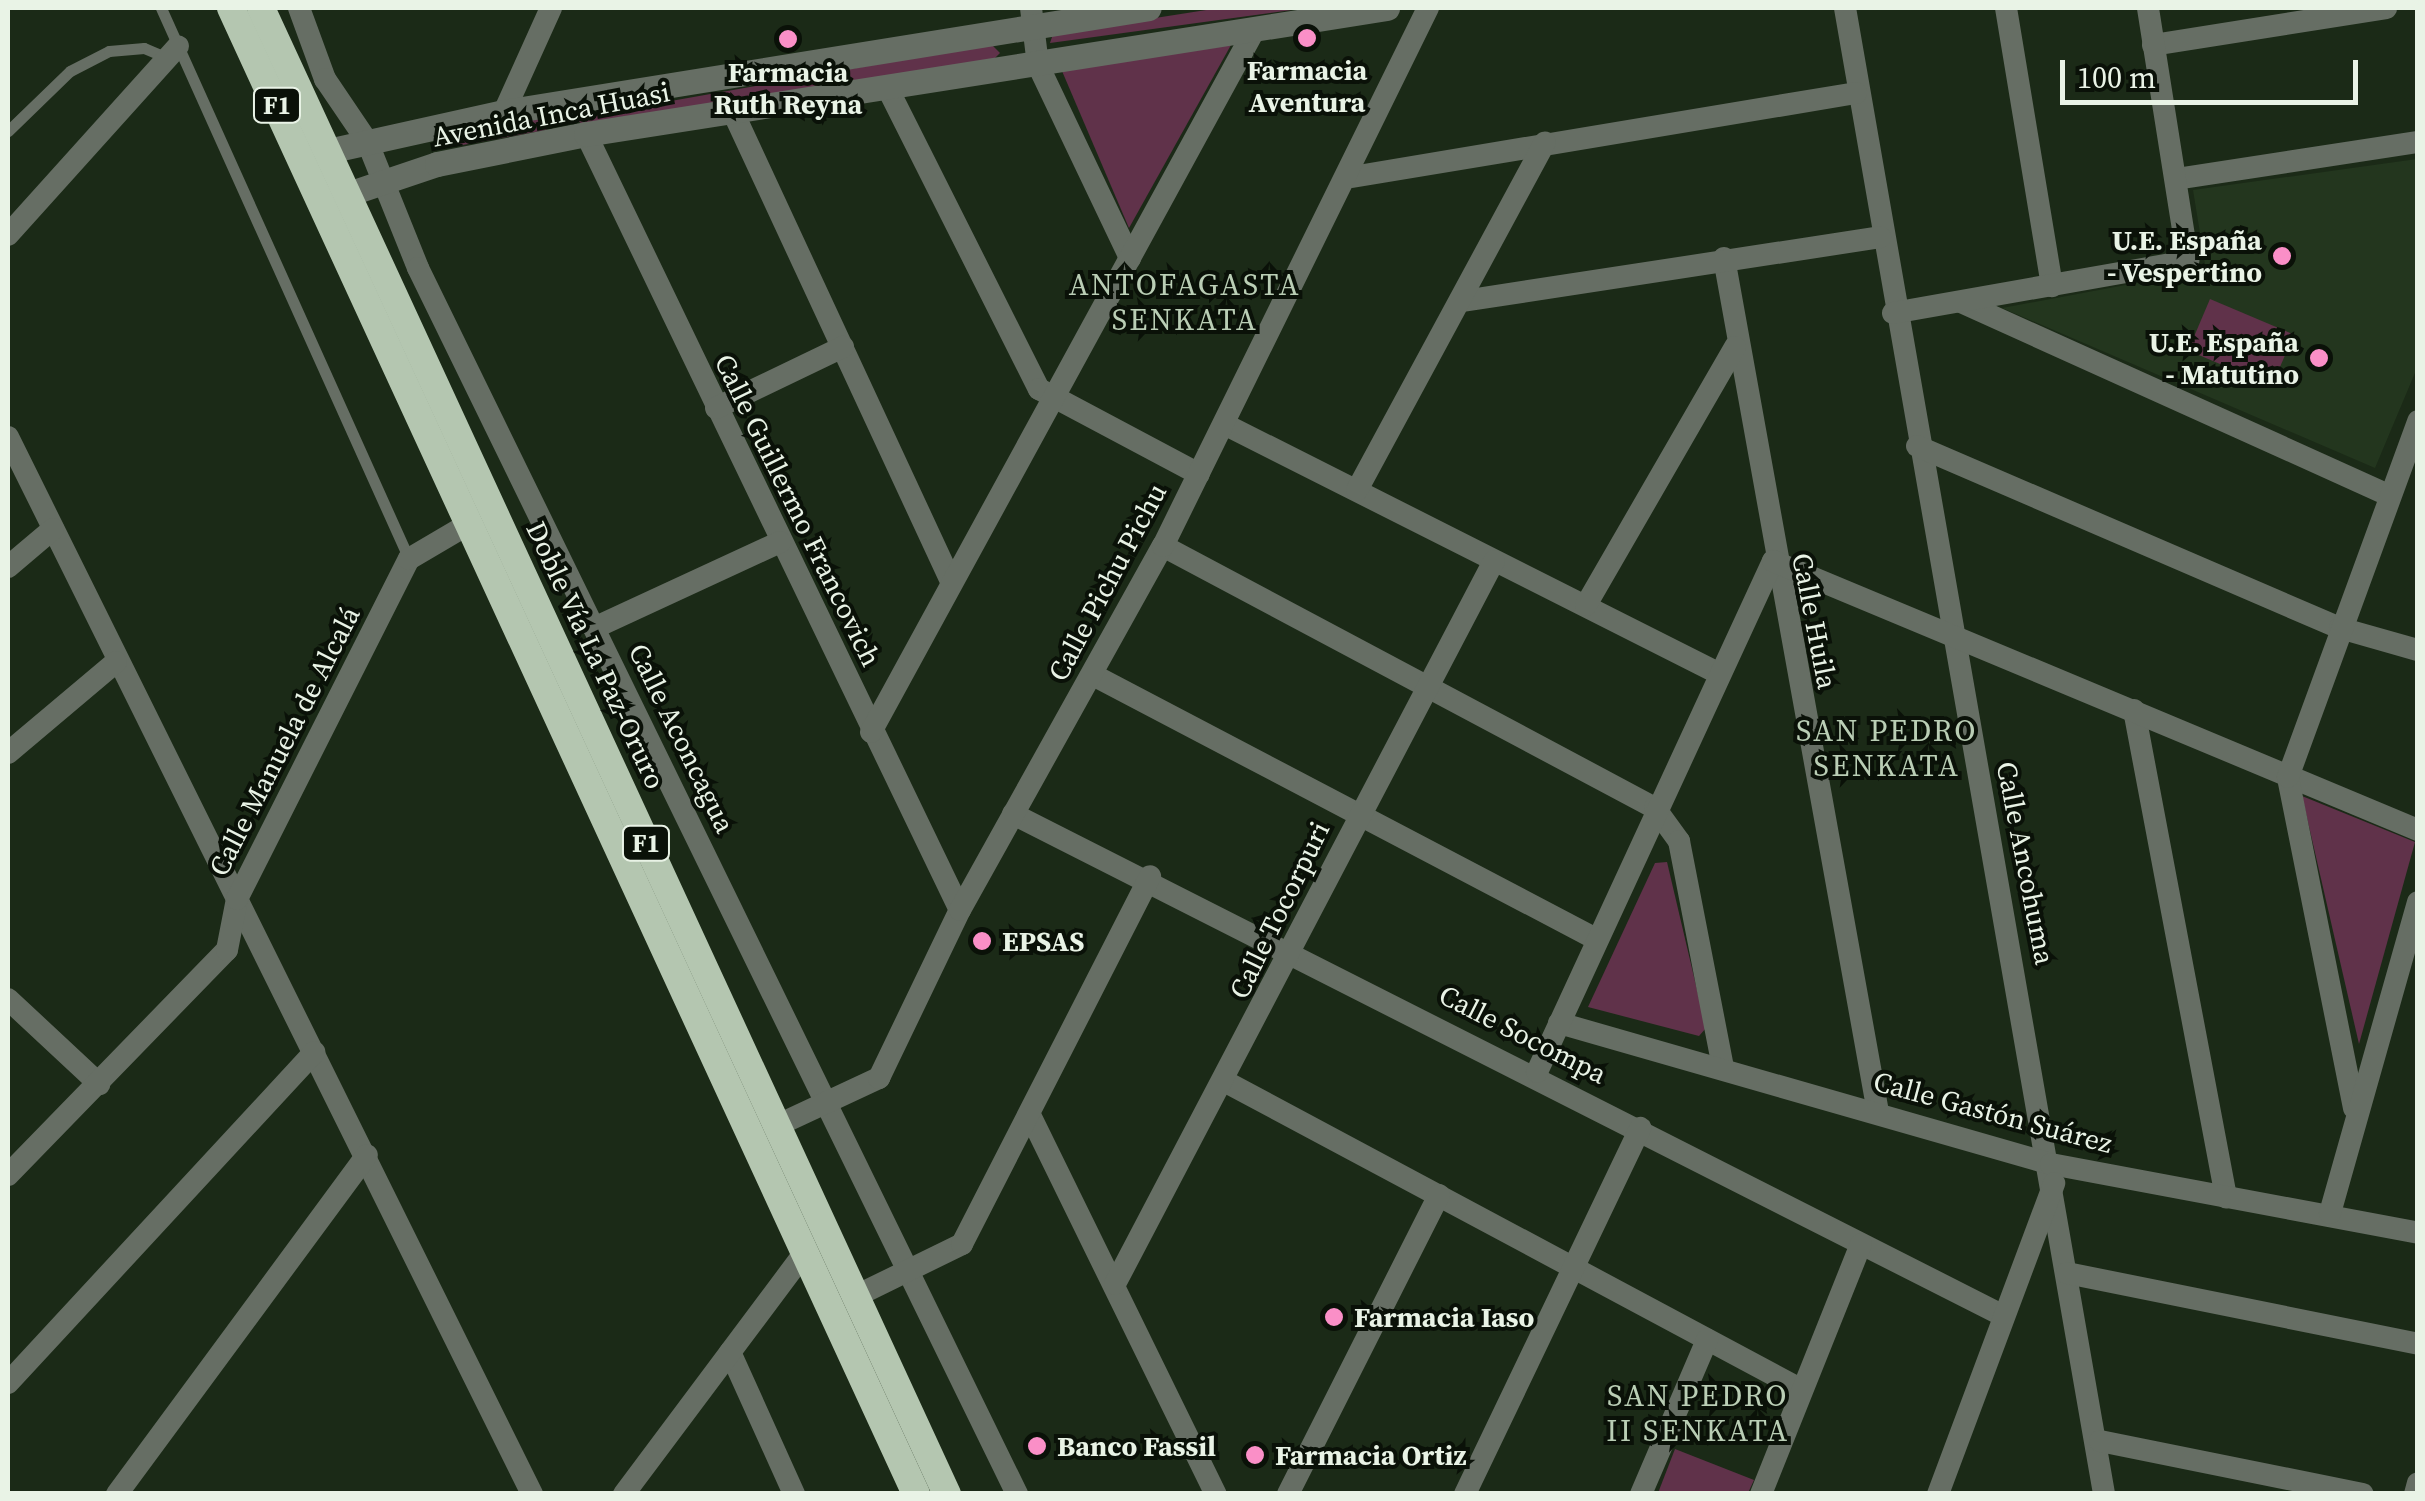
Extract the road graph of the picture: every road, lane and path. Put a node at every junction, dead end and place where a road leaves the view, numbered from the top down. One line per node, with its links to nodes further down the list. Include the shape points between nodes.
1 (161, 8): 16 (lane)
2 (231, 8): 32 (highway, Doble Vía La Paz-Oruro / F1)
3 (261, 8): 28 (highway, Doble Vía La Paz-Oruro / F1)
4 (299, 8): 25 (street, Calle Aconcagua, via 326,79)
5 (551, 8): 21 (street)
6 (1148, 8): 13 (street, Avenida Inca Huasi)
7 (1387, 8): 14 (street, Avenida Inca Huasi)
8 (1428, 8): 29 (street, Calle Pichu Pichu)
9 (1845, 8): 19 (street, Calle Ancohuma)
10 (2006, 8): 37 (street)
11 (2148, 8): 15 (street)
12 (2386, 8): 15 (street)
13 (1031, 16): 17 (street); 20 (street, Avenida Inca Huasi)
14 (1255, 28): 17 (street, Avenida Inca Huasi); 35 (street)
15 (2153, 44): 30 (street)
16 (173, 52): 23 (lane, via 108,51 70,71); 33 (street); 56 (lane)
17 (1038, 66): 18 (street, Avenida Inca Huasi); 35 (street)
18 (886, 87): 22 (street, Avenida Inca Huasi); 43 (street, via 1029,376)
19 (1856, 93): 27 (street); 34 (street, Calle Ancohuma)
20 (553, 103): 21 (street, Avenida Inca Huasi); 24 (street)
21 (504, 112): 25 (street, Avenida Inca Huasi)
22 (734, 112): 24 (street, Avenida Inca Huasi); 42 (street)
23 (8, 131)
24 (574, 136): 31 (street, Avenida Inca Huasi); 44 (street, Calle Guillermo Francovich)
25 (367, 141): 28 (street, Avenida Inca Huasi); 31 (street, Calle Aconcagua)
26 (2418, 142): 30 (street)
27 (1545, 143): 29 (street); 38 (street)
28 (328, 151): 32 (highway, Doble Vía La Paz-Oruro / F1)
29 (1352, 176): 46 (street, Calle Pichu Pichu)
30 (2176, 179): 37 (street, via 2188,261)
31 (384, 182): 32 (street, Avenida Inca Huasi); 62 (street, Calle Aconcagua)
32 (335, 198): 52 (highway, Doble Vía La Paz-Oruro / F1); 96 (highway, Doble Vía La Paz-Oruro / F1)
33 (8, 235)
34 (1880, 237): 36 (street); 40 (street, Calle Ancohuma)
35 (1130, 258): 43 (street)
36 (1724, 258): 38 (street); 41 (street, Calle Huila)
37 (2052, 286): 39 (street)
38 (1463, 301): 50 (street)
39 (1961, 302): 40 (street); 51 (street)
40 (1893, 313): 48 (street, Calle Ancohuma)
41 (1736, 346): 58 (street, Calle Huila); 61 (street)
42 (843, 347): 44 (street); 60 (street)
43 (1058, 400): 49 (street); 60 (street)
44 (716, 408): 54 (street, Calle Guillermo Francovich)
45 (2418, 420): 51 (street)
46 (1224, 424): 49 (street, Calle Pichu Pichu); 50 (street)
47 (8, 436): 53 (street)
48 (1917, 446): 63 (street); 64 (street, Calle Ancohuma)
49 (1199, 474): 55 (street, Calle Pichu Pichu)
50 (1357, 490): 57 (street)
51 (2389, 495): 63 (street)
52 (470, 523): 56 (street); 106 (highway, Doble Vía La Paz-Oruro / F1)
53 (53, 529): 59 (street); 66 (street)
54 (780, 542): 62 (street); 71 (street, Calle Guillermo Francovich)
55 (1163, 546): 68 (street, Calle Pichu Pichu); 69 (street)
56 (409, 559): 79 (street, Calle Manuela de Alcalá)
57 (1494, 561): 61 (street); 69 (street, Calle Tocorpuri)
58 (1773, 561): 64 (street); 67 (street); 94 (street, Calle Huila)
59 (8, 567)
60 (950, 579): 71 (street)
61 (1586, 605): 67 (street)
62 (594, 628): 92 (street, Calle Aconcagua)
63 (2340, 628): 65 (street); 73 (street)
64 (1952, 630): 70 (street); 99 (street, Calle Ancohuma)
65 (2418, 650)
66 (116, 662): 72 (street); 79 (street)
67 (1720, 674): 74 (street)
68 (1093, 675): 75 (street, Calle Pichu Pichu); 76 (street)
69 (1428, 687): 74 (street); 76 (street, Calle Tocorpuri)
70 (2134, 710): 73 (street); 102 (street)
71 (871, 732): 81 (street, Calle Guillermo Francovich)
72 (8, 753)
73 (2288, 777): 77 (street); 93 (street)
74 (1655, 808): 82 (street); 88 (street, via 1679,841)
75 (1013, 814): 78 (street, Calle Socompa); 81 (street, Calle Pichu Pichu)
76 (1360, 814): 82 (street); 83 (street, Calle Tocorpuri)
77 (2418, 830)
78 (1150, 876): 83 (street, Calle Socompa); 95 (street)
79 (237, 899): 87 (street); 91 (street, Calle Manuela de Alcalá, via 228,950)
80 (2418, 902): 84 (street)
81 (960, 910): 92 (street, Calle Pichu Pichu, via 879,1078)
82 (1596, 939): 86 (street)
83 (1292, 953): 89 (street, Calle Socompa); 90 (street, Calle Tocorpuri)
84 (2408, 970): 93 (street)
85 (8, 998): 91 (street)
86 (1559, 1023): 88 (street, Calle Gastón Suárez); 89 (street)
87 (315, 1052): 98 (street); 116 (street)
88 (1723, 1068): 94 (street, Calle Gastón Suárez)
89 (1537, 1072): 97 (street, Calle Socompa)
90 (1226, 1082): 101 (street); 110 (street, Calle Tocorpuri)
91 (99, 1084): 100 (street, Calle Manuela de Alcalá)
92 (827, 1102): 96 (street, Calle Pichu Pichu); 108 (street, Calle Aconcagua)
93 (2354, 1108): 103 (street)
94 (1878, 1112): 99 (street, Calle Gastón Suárez)
95 (1030, 1115): 108 (street, via 962,1244); 110 (street)
96 (776, 1126): 111 (highway, Doble Vía La Paz-Oruro / F1)
97 (1640, 1128): 105 (street, Calle Socompa); 107 (street)
98 (367, 1155): 121 (street); 122 (street)
99 (2053, 1173): 102 (street, Calle Gastón Suárez); 109 (street, Calle Ancohuma); 112 (street)
100 (8, 1176)
101 (1439, 1195): 107 (street); 129 (street)
102 (2226, 1197): 103 (street, Calle Gastón Suárez)
103 (2330, 1213): 104 (street, Calle Gastón Suárez)
104 (2418, 1233)
105 (1861, 1244): 112 (street, Calle Socompa); 117 (street)
106 (806, 1252): 115 (street); 125 (highway, Doble Vía La Paz-Oruro / F1)
107 (1578, 1264): 113 (street); 130 (street)
108 (910, 1272): 111 (street); 127 (street, Calle Aconcagua)
109 (2067, 1274): 114 (street); 118 (street, Calle Ancohuma)
110 (1114, 1284): 128 (street)
111 (856, 1296): 126 (highway, Doble Vía La Paz-Oruro / F1)
112 (2002, 1314): 120 (street)
113 (1706, 1340): 117 (street); 131 (street)
114 (2418, 1344)
115 (730, 1352): 123 (street); 124 (street)
116 (8, 1382)
117 (1802, 1390): 132 (street)
118 (2100, 1441): 133 (street, Calle Ancohuma); 134 (street)
119 (2418, 1483): 135 (street)
120 (1942, 1489)
121 (117, 1494)
122 (532, 1494)
123 (624, 1494)
124 (794, 1494)
125 (916, 1494)
126 (947, 1494)
127 (1017, 1494)
128 (1216, 1494)
129 (1288, 1494)
130 (1465, 1494)
131 (1642, 1494)
132 (1762, 1494)
133 (2104, 1494)
134 (2363, 1494)
135 (2416, 1494)

